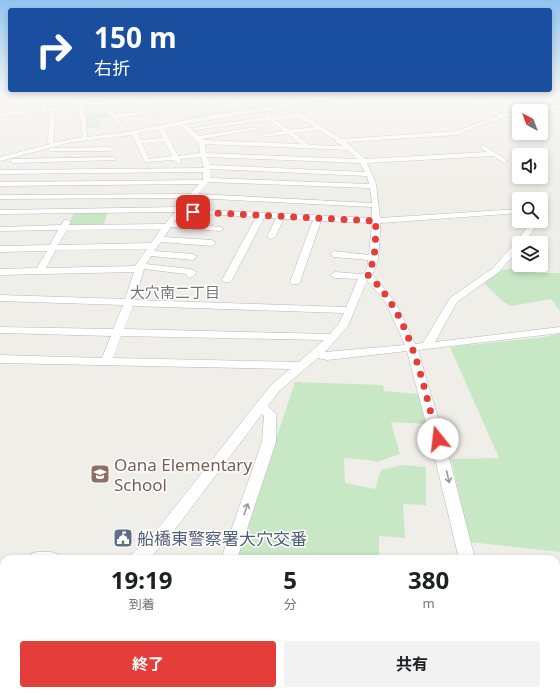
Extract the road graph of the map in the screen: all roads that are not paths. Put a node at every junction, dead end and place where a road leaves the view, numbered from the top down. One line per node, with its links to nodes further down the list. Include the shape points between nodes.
1 (53, 131): 22 (street)
2 (85, 131): 15 (street)
3 (114, 131): 15 (street)
4 (137, 131): 12 (street)
5 (162, 131): 18 (street)
6 (191, 131): 19 (street)
7 (240, 131): 14 (street)
8 (259, 131): 17 (street)
9 (293, 131): 13 (street)
10 (325, 131): 20 (street)
11 (460, 131): 20 (street)
12 (134, 132): 16 (street); 21 (street)
13 (288, 132): 17 (street); 26 (street)
14 (230, 133): 19 (street); 23 (street)
15 (85, 136): 22 (street)
16 (108, 136): 22 (street); 30 (street)
17 (264, 136): 25 (street)
18 (166, 139): 21 (street); 39 (street)
19 (200, 139): 23 (street); 33 (street)
20 (338, 140): 29 (street)
21 (139, 142): 39 (street, via 147,162)
22 (53, 143): 31 (street); 35 (street)
23 (242, 144): 24 (street)
24 (265, 145): 25 (street); 34 (street)
25 (274, 145): 26 (street)
26 (307, 147): 27 (street)
27 (322, 147): 29 (street); 37 (street)
28 (482, 147): 32 (street)
29 (349, 148): 40 (street)
30 (110, 149): 31 (street); 36 (street)
31 (51, 150): 38 (street)
32 (494, 154): 40 (street); 41 (street)
33 (203, 155): 34 (street); 39 (street); 42 (street)
34 (259, 157): 37 (street); 43 (street)
35 (0, 159): 38 (street)
36 (114, 159): 38 (street); 45 (street)
37 (320, 159): 40 (street); 47 (street)
38 (42, 160): 44 (street)
39 (177, 160)
40 (363, 161): 48 (street)
41 (505, 161)
42 (207, 168): 43 (street); 45 (street); 49 (street)
43 (255, 169): 47 (street); 54 (street)
44 (33, 171): 45 (street); 46 (street); 52 (street)
45 (116, 171): 50 (street)
46 (0, 172)
47 (318, 172): 48 (street); 55 (street)
48 (369, 174): 53 (street)
49 (204, 181): 50 (street); 54 (street); 57 (street)
50 (110, 183): 52 (street)
51 (0, 184): 52 (street)
52 (23, 184)
53 (372, 186): 55 (street); 59 (street)
54 (247, 190): 55 (street); 55 (street); 57 (street); 64 (street)
55 (315, 193): 59 (street); 67 (street)
56 (82, 196): 57 (street); 58 (street); 61 (street)
57 (192, 196): 60 (street)
58 (0, 197)
59 (376, 205): 69 (street)
60 (179, 210): 61 (street); 64 (street); 70 (street)
61 (74, 211): 63 (street); 71 (street)
62 (512, 211): 69 (street)
63 (0, 212)
64 (238, 214): 65 (street)
65 (261, 215): 66 (street); 90 (street)
66 (281, 216): 67 (street); 75 (street)
67 (314, 218): 68 (street); 91 (street)
68 (347, 220): 69 (street); 74 (street)
69 (376, 221): 83 (street)
70 (168, 225): 71 (street); 72 (street); 77 (street)
71 (64, 227): 73 (street); 78 (street)
72 (220, 228)
73 (0, 229)
74 (345, 230)
75 (270, 237)
76 (212, 243): 77 (street)
77 (153, 246): 78 (street); 82 (street); 84 (street)
78 (53, 248): 79 (street); 85 (street)
79 (0, 249)
80 (512, 253): 99 (street, via 496,270 453,300)
81 (334, 254): 83 (street)
82 (193, 257)
83 (373, 258): 89 (street)
84 (139, 268): 85 (street); 87 (street, via 191,272); 93 (street)
85 (40, 271): 86 (street)
86 (0, 272)
87 (190, 275)
88 (335, 275): 89 (street)
89 (366, 276): 94 (street); 100 (street, via 376,283 400,318)
90 (227, 280)
91 (294, 282)
92 (0, 298): 93 (street)
93 (129, 302): 94 (street); 97 (street)
94 (350, 310): 98 (street, via 343,326)
95 (0, 330): 97 (street)
96 (560, 330): 99 (street)
97 (118, 332): 98 (street); 103 (street)
98 (333, 337): 101 (street)
99 (427, 346): 100 (street)
100 (412, 348): 101 (street, via 327,356); 108 (street, one-way to 108, via 447,470)
101 (316, 354): 104 (street)
102 (0, 359): 103 (street)
103 (106, 361): 104 (street)
104 (301, 366): 105 (street, via 275,388)
105 (260, 407): 106 (street, via 165,531); 107 (street, one-way to 105, via 269,442 270,414)
106 (142, 555)
107 (230, 555)
108 (466, 555)

